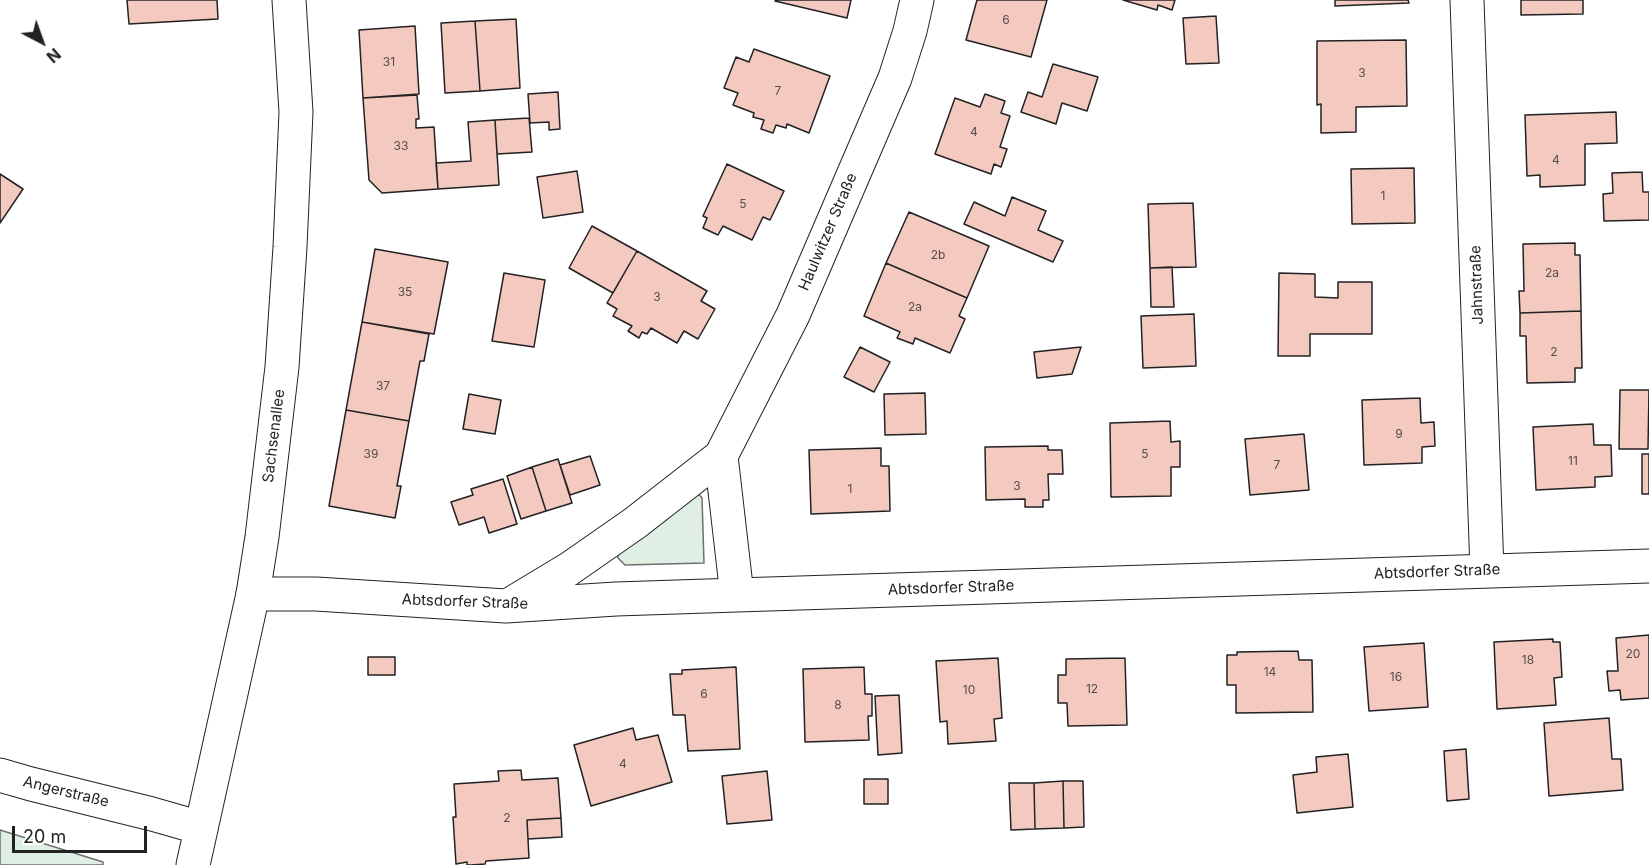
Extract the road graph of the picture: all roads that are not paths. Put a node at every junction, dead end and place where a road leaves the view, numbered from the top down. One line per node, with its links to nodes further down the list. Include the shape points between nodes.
1 (289, 0): 7 (street, Sachsenallee, via 296,112 290,247 281,378)
2 (917, 0): 4 (street, Haulwitzer Straße, via 895,78 793,315)
3 (1467, 0): 6 (street, Jahnstraße)
4 (721, 456): 8 (street); 9 (street, Haulwitzer Straße, via 635,523)
5 (1649, 566): 6 (street, Abtsdorfer Straße)
6 (1487, 570): 8 (street, Abtsdorfer Straße)
7 (253, 594): 9 (street, Abtsdorfer Straße); 11 (street, Sachsenallee)
8 (737, 595): 9 (street, Abtsdorfer Straße)
9 (506, 606)
10 (0, 775): 11 (street, Angerstraße)
11 (201, 828): 12 (street, Sachsenallee)
12 (193, 865)

